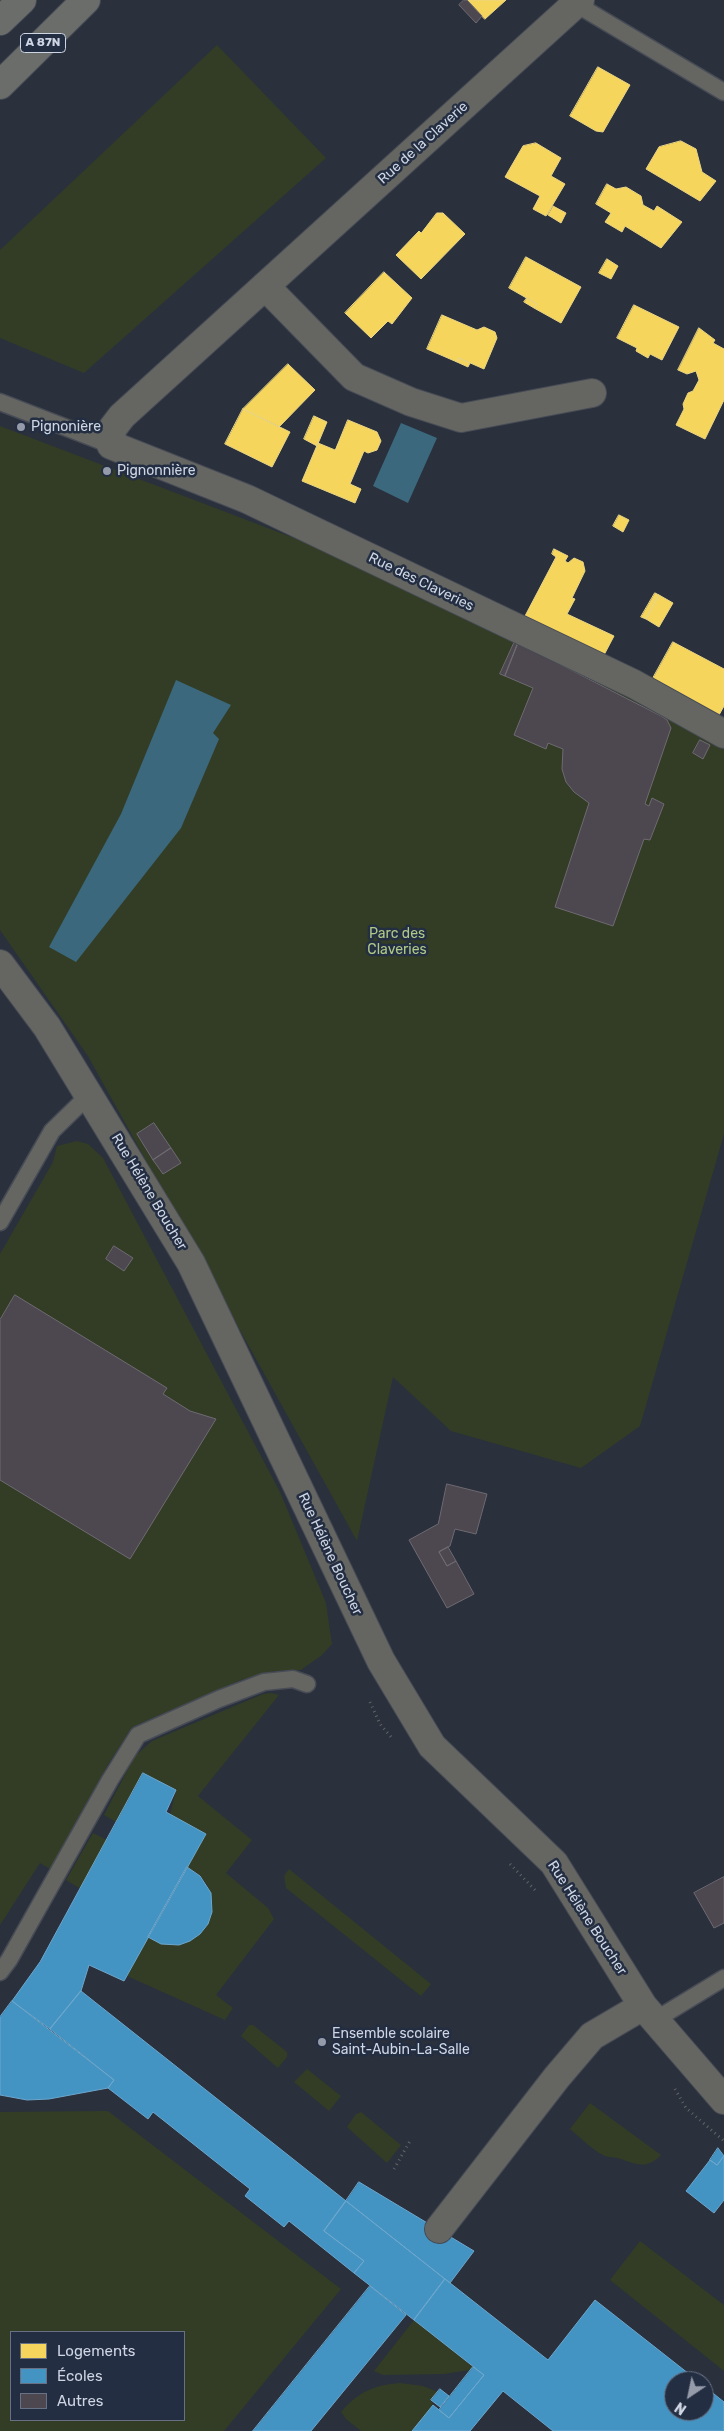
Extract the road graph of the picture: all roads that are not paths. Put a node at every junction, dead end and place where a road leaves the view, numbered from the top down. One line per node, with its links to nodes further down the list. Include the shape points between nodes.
1 (22, 0): 4 (highway)
2 (86, 0): 5 (highway, A 87N)
3 (578, 2): 6 (lane); 7 (street, Rue de la Claverie)
4 (0, 22)
5 (0, 85)
6 (724, 92)
7 (265, 286): 8 (street, via 354,377 411,402 461,418); 10 (street, Rue de la Claverie, via 122,416 112,429)
8 (592, 393)
9 (0, 402): 10 (lane)
10 (111, 445): 11 (street, Rue des Claveries, via 248,499 634,684)
11 (724, 734)
12 (0, 964): 13 (street, Rue Hélène Boucher, via 47,1027)
13 (90, 1094): 14 (lane, via 52,1131); 18 (street, Rue Hélène Boucher, via 200,1279 381,1662 432,1746 554,1863)
14 (0, 1222)
15 (307, 1684): 16 (lane, via 293,1678 264,1682 138,1736)
16 (0, 1972)
17 (724, 1978): 18 (lane)
18 (649, 2013): 19 (street, Rue Hélène Boucher); 20 (street, via 592,2036)
19 (724, 2100)
20 (439, 2229)

